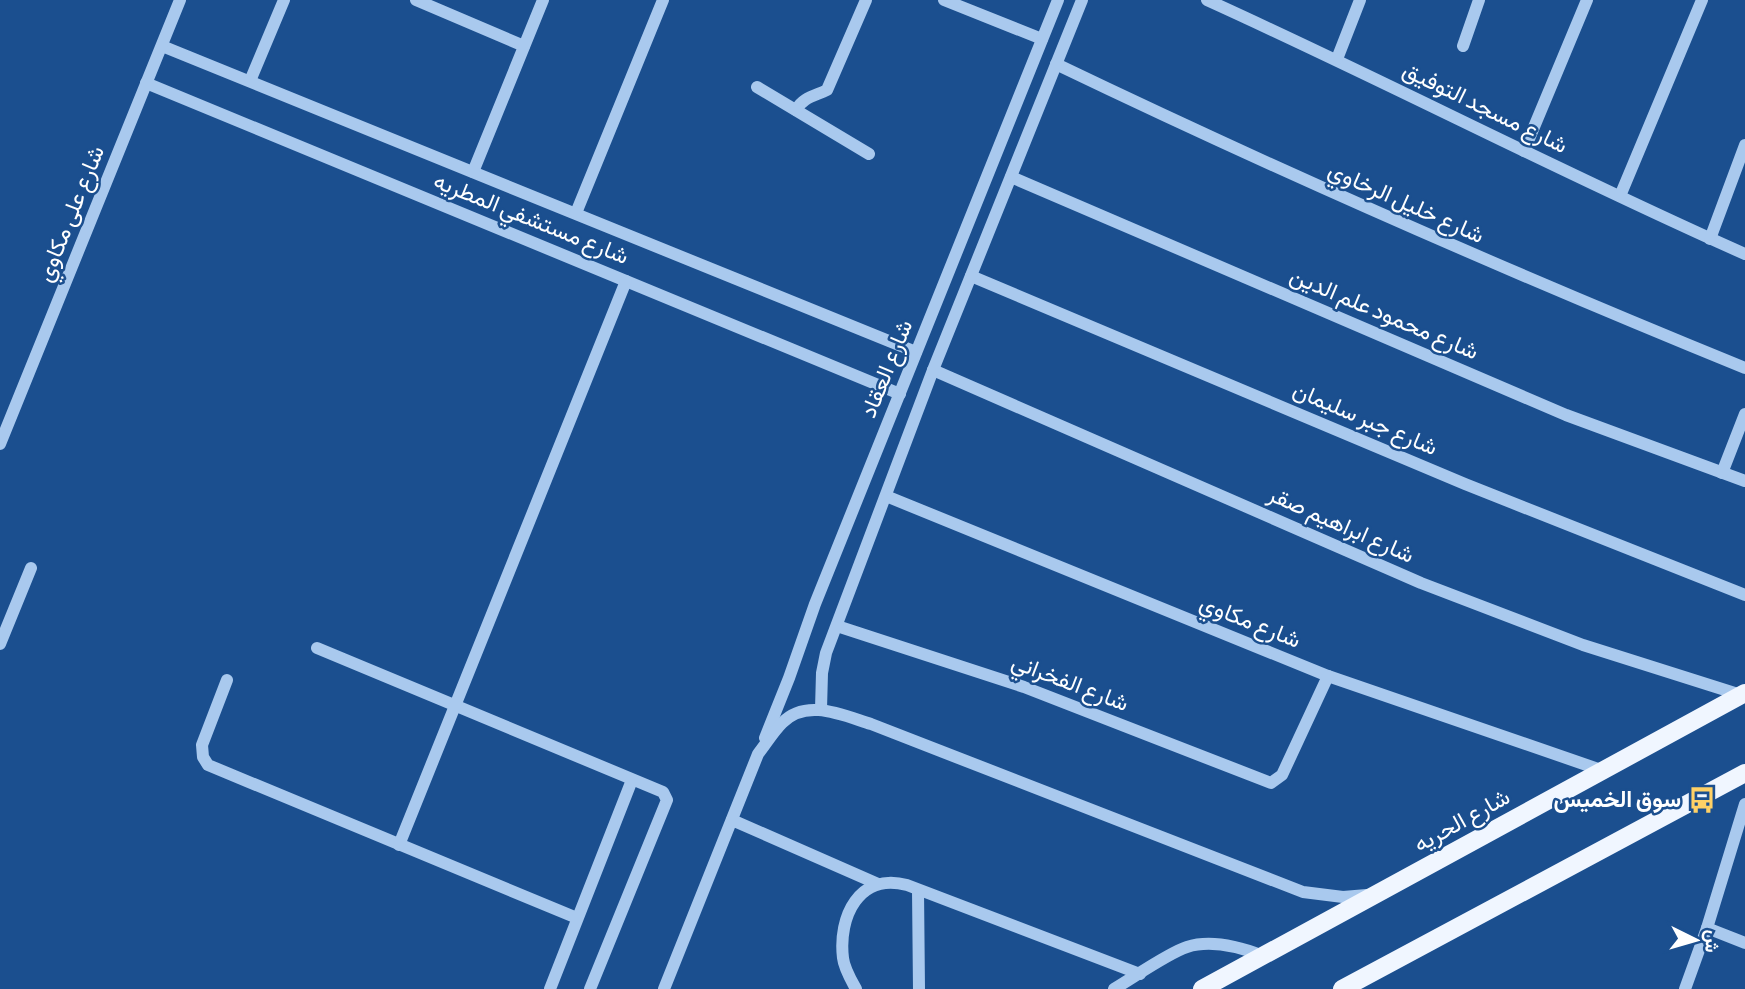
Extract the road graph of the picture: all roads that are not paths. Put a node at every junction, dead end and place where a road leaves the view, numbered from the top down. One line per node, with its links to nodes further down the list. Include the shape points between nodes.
1 (180, 0): 17 (street, شارع على مكاوي)
2 (284, 0): 22 (street)
3 (416, 0): 15 (street)
4 (543, 0): 18 (street)
5 (663, 0): 32 (street)
6 (866, 0): 25 (street, via 827,90 809,96)
7 (944, 0): 16 (street)
8 (1058, 0): 16 (street, شارع العقاد)
9 (1082, 0): 21 (street, شارع العقاد)
10 (1207, 0): 20 (street, شارع مسجد التوفيق)
11 (1360, 0): 20 (street)
12 (1479, 0): 19 (street)
13 (1587, 0): 27 (street)
14 (1702, 0): 31 (street)
15 (446, 6): 18 (street)
16 (1042, 39): 37 (street, شارع العقاد)
17 (162, 46): 22 (street, شارع مستشفي المطريه); 23 (street, شارع على مكاوي)
18 (524, 46): 29 (street)
19 (1463, 46)
20 (1337, 59): 27 (street, شارع مسجد التوفيق)
21 (1056, 64): 30 (street, شارع العقاد); 38 (street, شارع خليل الرخاوي, via 1327,191)
22 (250, 80): 29 (street, شارع مستشفي المطريه)
23 (146, 83): 36 (street, شارع مستشفي المطريه); 42 (street, شارع على مكاوي)
24 (757, 87): 25 (street)
25 (796, 110): 28 (street)
26 (1745, 145): 33 (street)
27 (1524, 151): 31 (street, شارع مسجد التوفيق)
28 (869, 154)
29 (473, 172): 32 (street, شارع مستشفي المطريه)
30 (1011, 177): 35 (street, شارع العقاد); 43 (street, شارع محمود علم الدين, via 1566,415)
31 (1620, 196): 33 (street, شارع مسجد التوفيق)
32 (576, 213): 37 (street, شارع مستشفي المطريه)
33 (1710, 239): 34 (street, شارع مسجد التوفيق)
34 (1745, 254)
35 (971, 276): 39 (street, شارع العقاد); 47 (street, شارع جبر سليمان, via 1465,484)
36 (626, 281): 40 (street, شارع مستشفي المطريه); 55 (street)
37 (916, 352): 40 (street, شارع العقاد)
38 (1745, 368)
39 (933, 370): 45 (street, شارع العقاد); 54 (street, شارع ابراهيم صقر, via 1421,583 1583,645)
40 (900, 394): 57 (street, شارع العقاد)
41 (1745, 414): 43 (street)
42 (0, 444)
43 (1722, 473): 44 (street, شارع محمود علم الدين)
44 (1745, 481)
45 (886, 496): 49 (street, شارع العقاد); 52 (street, شارع مكاوي)
46 (31, 568): 48 (street)
47 (1745, 595)
48 (5, 619): 50 (street)
49 (837, 626): 52 (street, شارع الفخراني, via 1024,687 1271,783 1282,775); 56 (street, شارع العقاد, via 822,673)
50 (0, 644)
51 (317, 648): 55 (street)
52 (1328, 677): 58 (street, شارع مكاوي)
53 (227, 680): 63 (street, via 202,745 208,765)
54 (1743, 694): 58 (main road, شارع الحريه)
55 (455, 706): 60 (street); 63 (street)
56 (821, 709): 57 (street, via 797,712 782,722); 66 (street, via 871,724 1303,892 1343,897)
57 (758, 754): 62 (street)
58 (1605, 771): 66 (main road, شارع الحريه)
59 (1745, 773): 72 (main road)
60 (632, 780): 67 (street); 74 (street, via 663,792 667,800)
61 (1745, 804): 68 (street)
62 (733, 820): 64 (street); 75 (street)
63 (399, 845): 67 (street)
64 (878, 884): 65 (street, via 897,883); 76 (street, via 858,896 847,918 843,960)
65 (918, 890): 71 (street); 77 (street)
66 (1384, 891): 70 (main road, شارع الحريه)
67 (576, 918): 73 (street)
68 (1707, 928): 69 (street); 80 (street)
69 (1745, 943)
70 (1264, 956): 71 (street, via 1234,946 1186,947); 79 (main road, شارع الحريه)
71 (1140, 974): 78 (street)
72 (1356, 986)
73 (550, 989)
74 (590, 989)
75 (664, 989)
76 (856, 989)
77 (919, 989)
78 (1114, 989)
79 (1202, 989)
80 (1685, 989)

